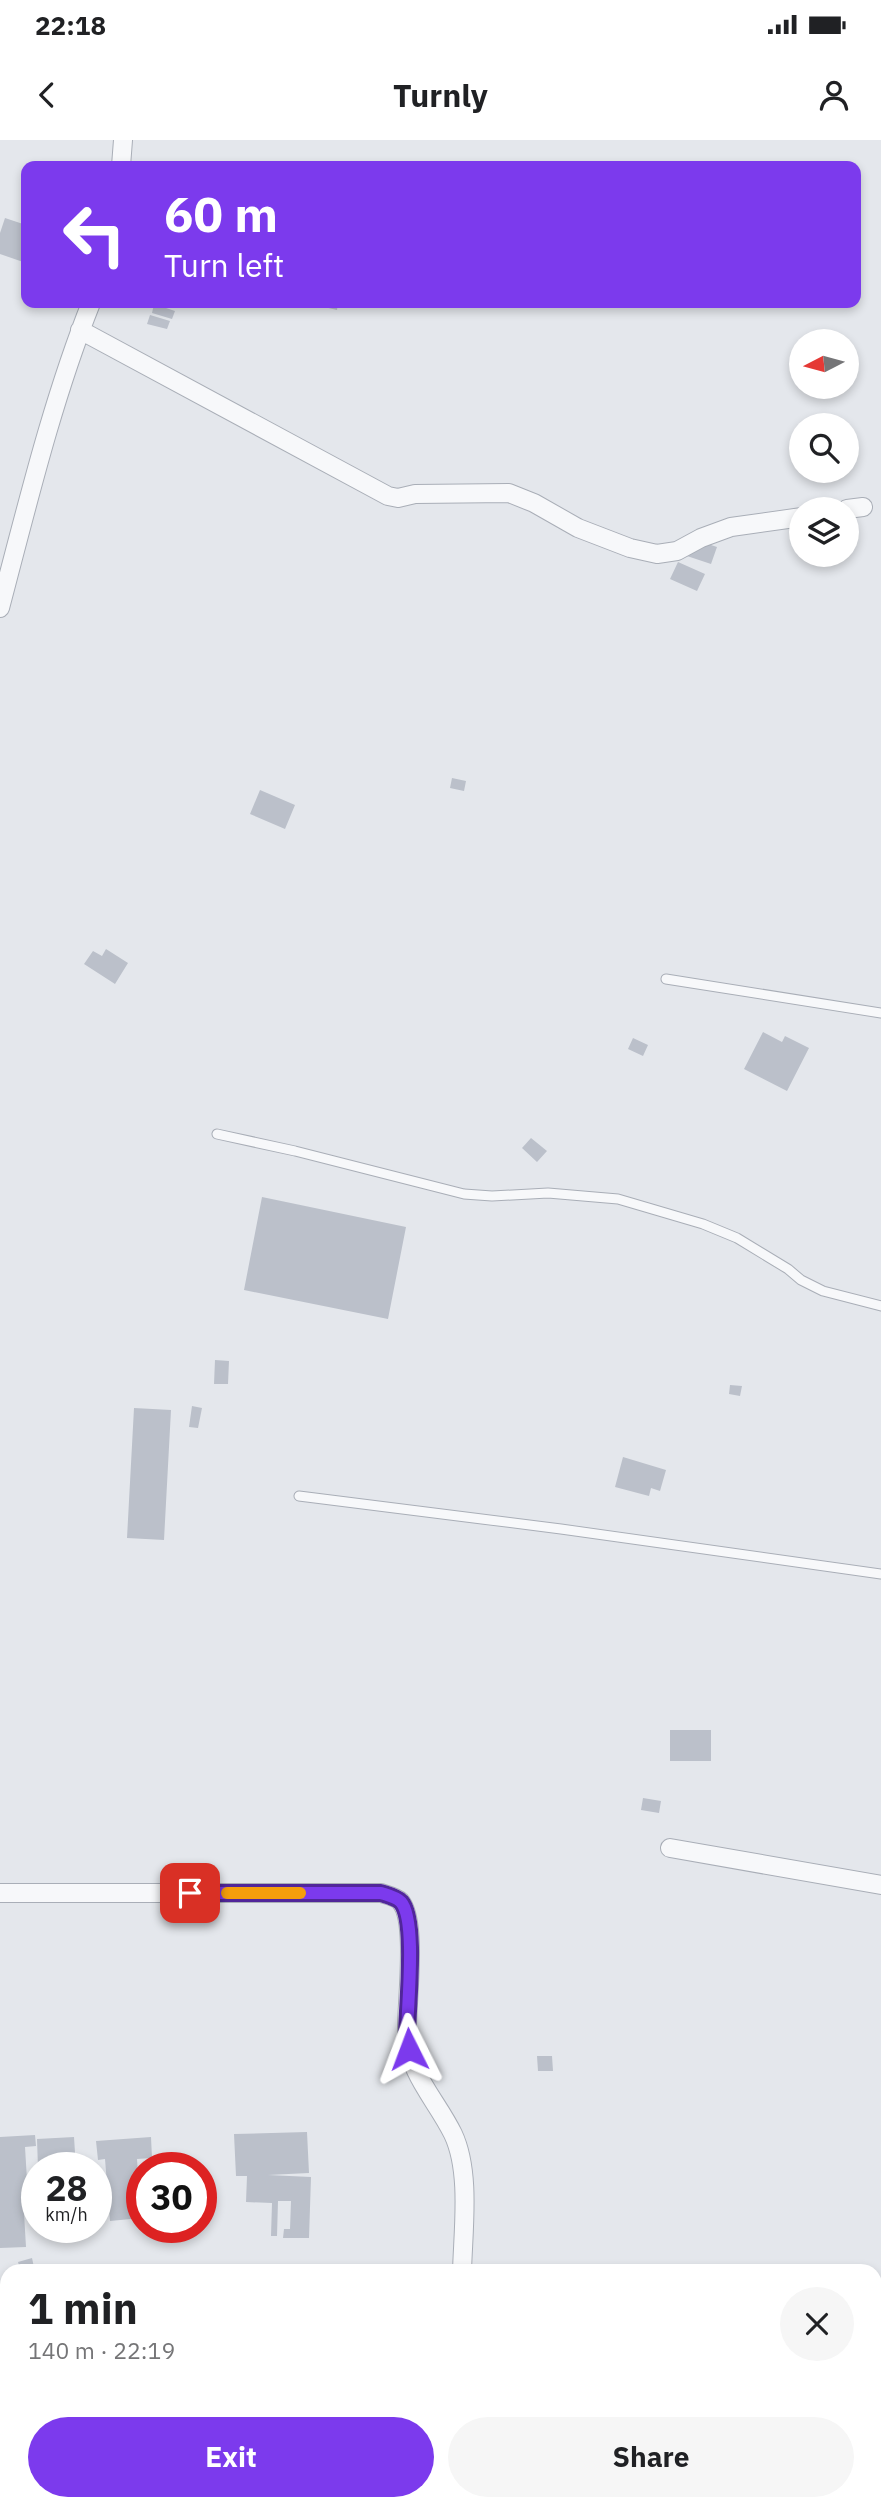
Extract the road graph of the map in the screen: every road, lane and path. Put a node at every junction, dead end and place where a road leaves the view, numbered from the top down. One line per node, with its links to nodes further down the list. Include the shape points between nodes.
1 (123, 140): 2 (street)
2 (121, 161)
3 (89, 308): 4 (street)
4 (80, 330): 5 (street, via 388,496 509,493 578,528 657,554 677,551 732,527); 6 (street)
5 (789, 519)
6 (0, 608)
7 (666, 979): 8 (lane)
8 (881, 1013)
9 (217, 1135): 10 (lane, via 464,1194 548,1193 618,1199 737,1238 823,1291)
10 (881, 1307)
11 (299, 1496): 12 (lane)
12 (881, 1574)
13 (670, 1848): 14 (street)
14 (881, 1885)
15 (0, 1893): 16 (street, via 381,1893 400,1900 410,1932 407,2035 411,2063 453,2135 463,2167)
16 (462, 2264)

